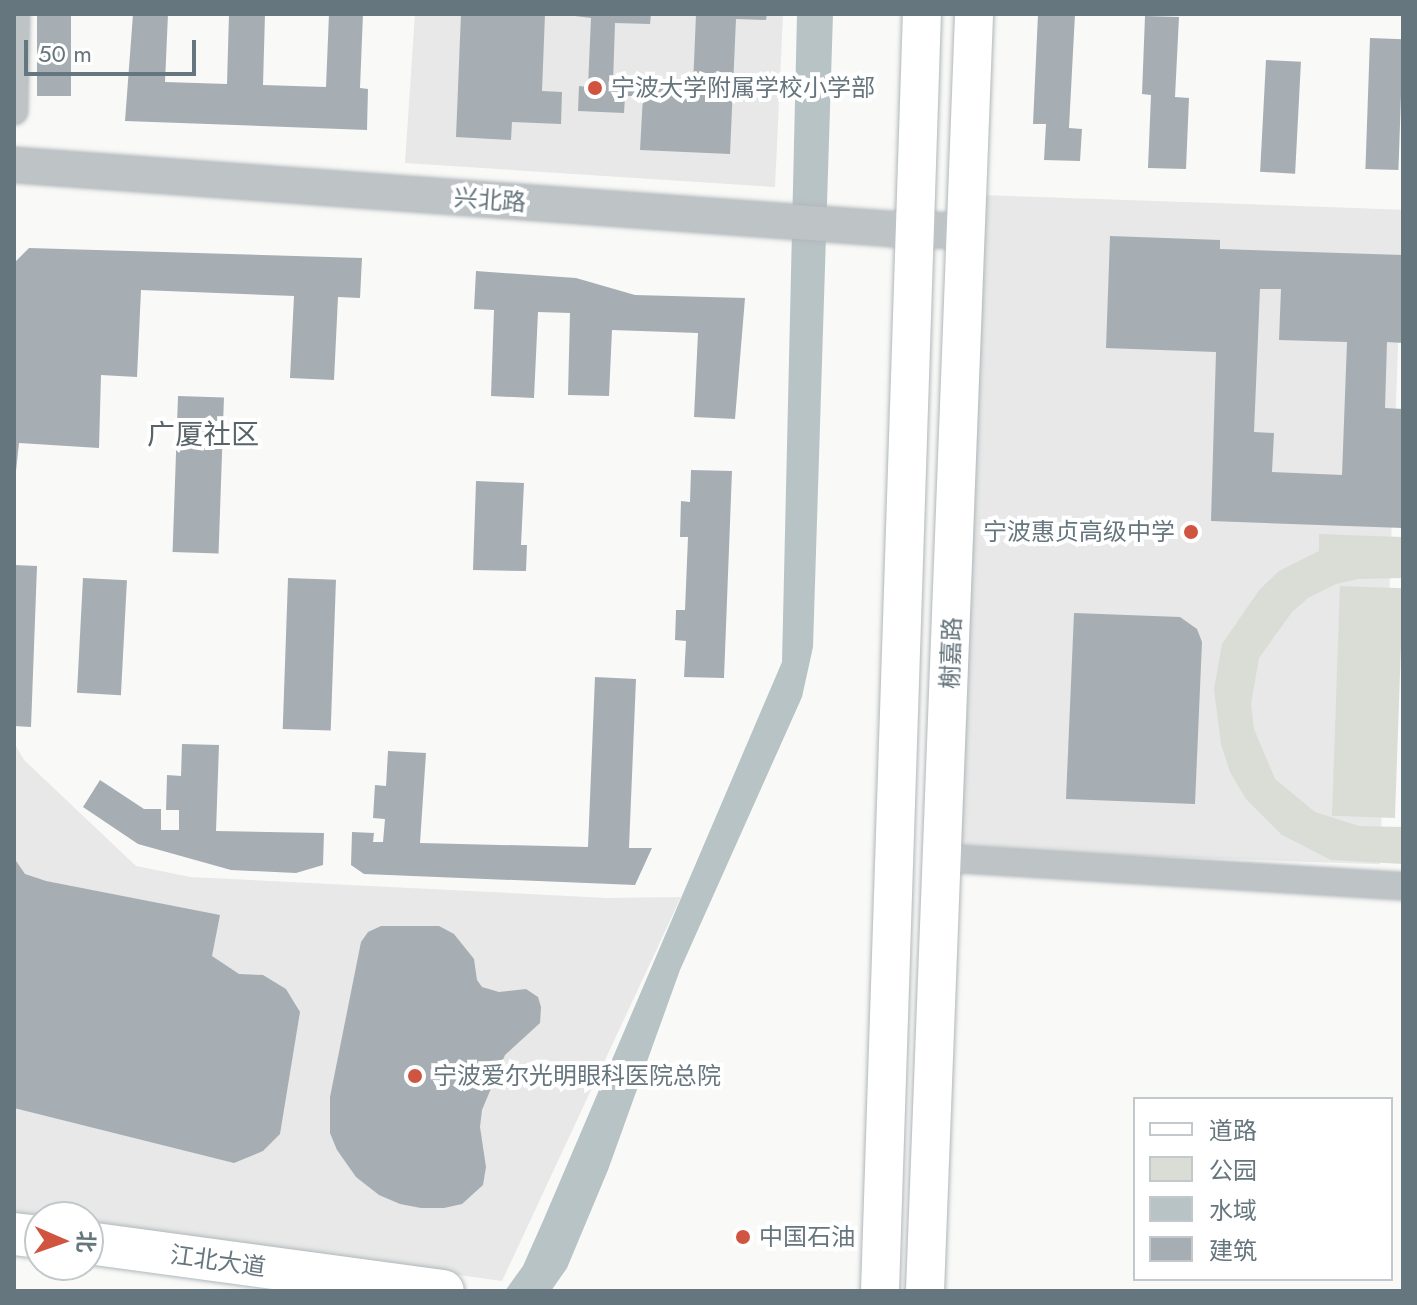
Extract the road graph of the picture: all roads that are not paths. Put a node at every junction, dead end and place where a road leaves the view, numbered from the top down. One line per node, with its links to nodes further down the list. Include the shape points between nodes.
1 (16, 14): 4 (street)
2 (922, 14): 6 (main road, 榭嘉路)
3 (974, 14): 7 (main road, 榭嘉路)
4 (14, 111)
5 (14, 165): 6 (street, 兴北路)
6 (903, 230): 7 (street, 兴北路); 12 (main road, 榭嘉路)
7 (967, 231): 8 (main road, 榭嘉路)
8 (943, 858): 9 (street); 13 (main road, 榭嘉路)
9 (1403, 886)
10 (104, 1245): 11 (main road, 江北大道)
11 (432, 1289)
12 (880, 1291)
13 (925, 1291)

